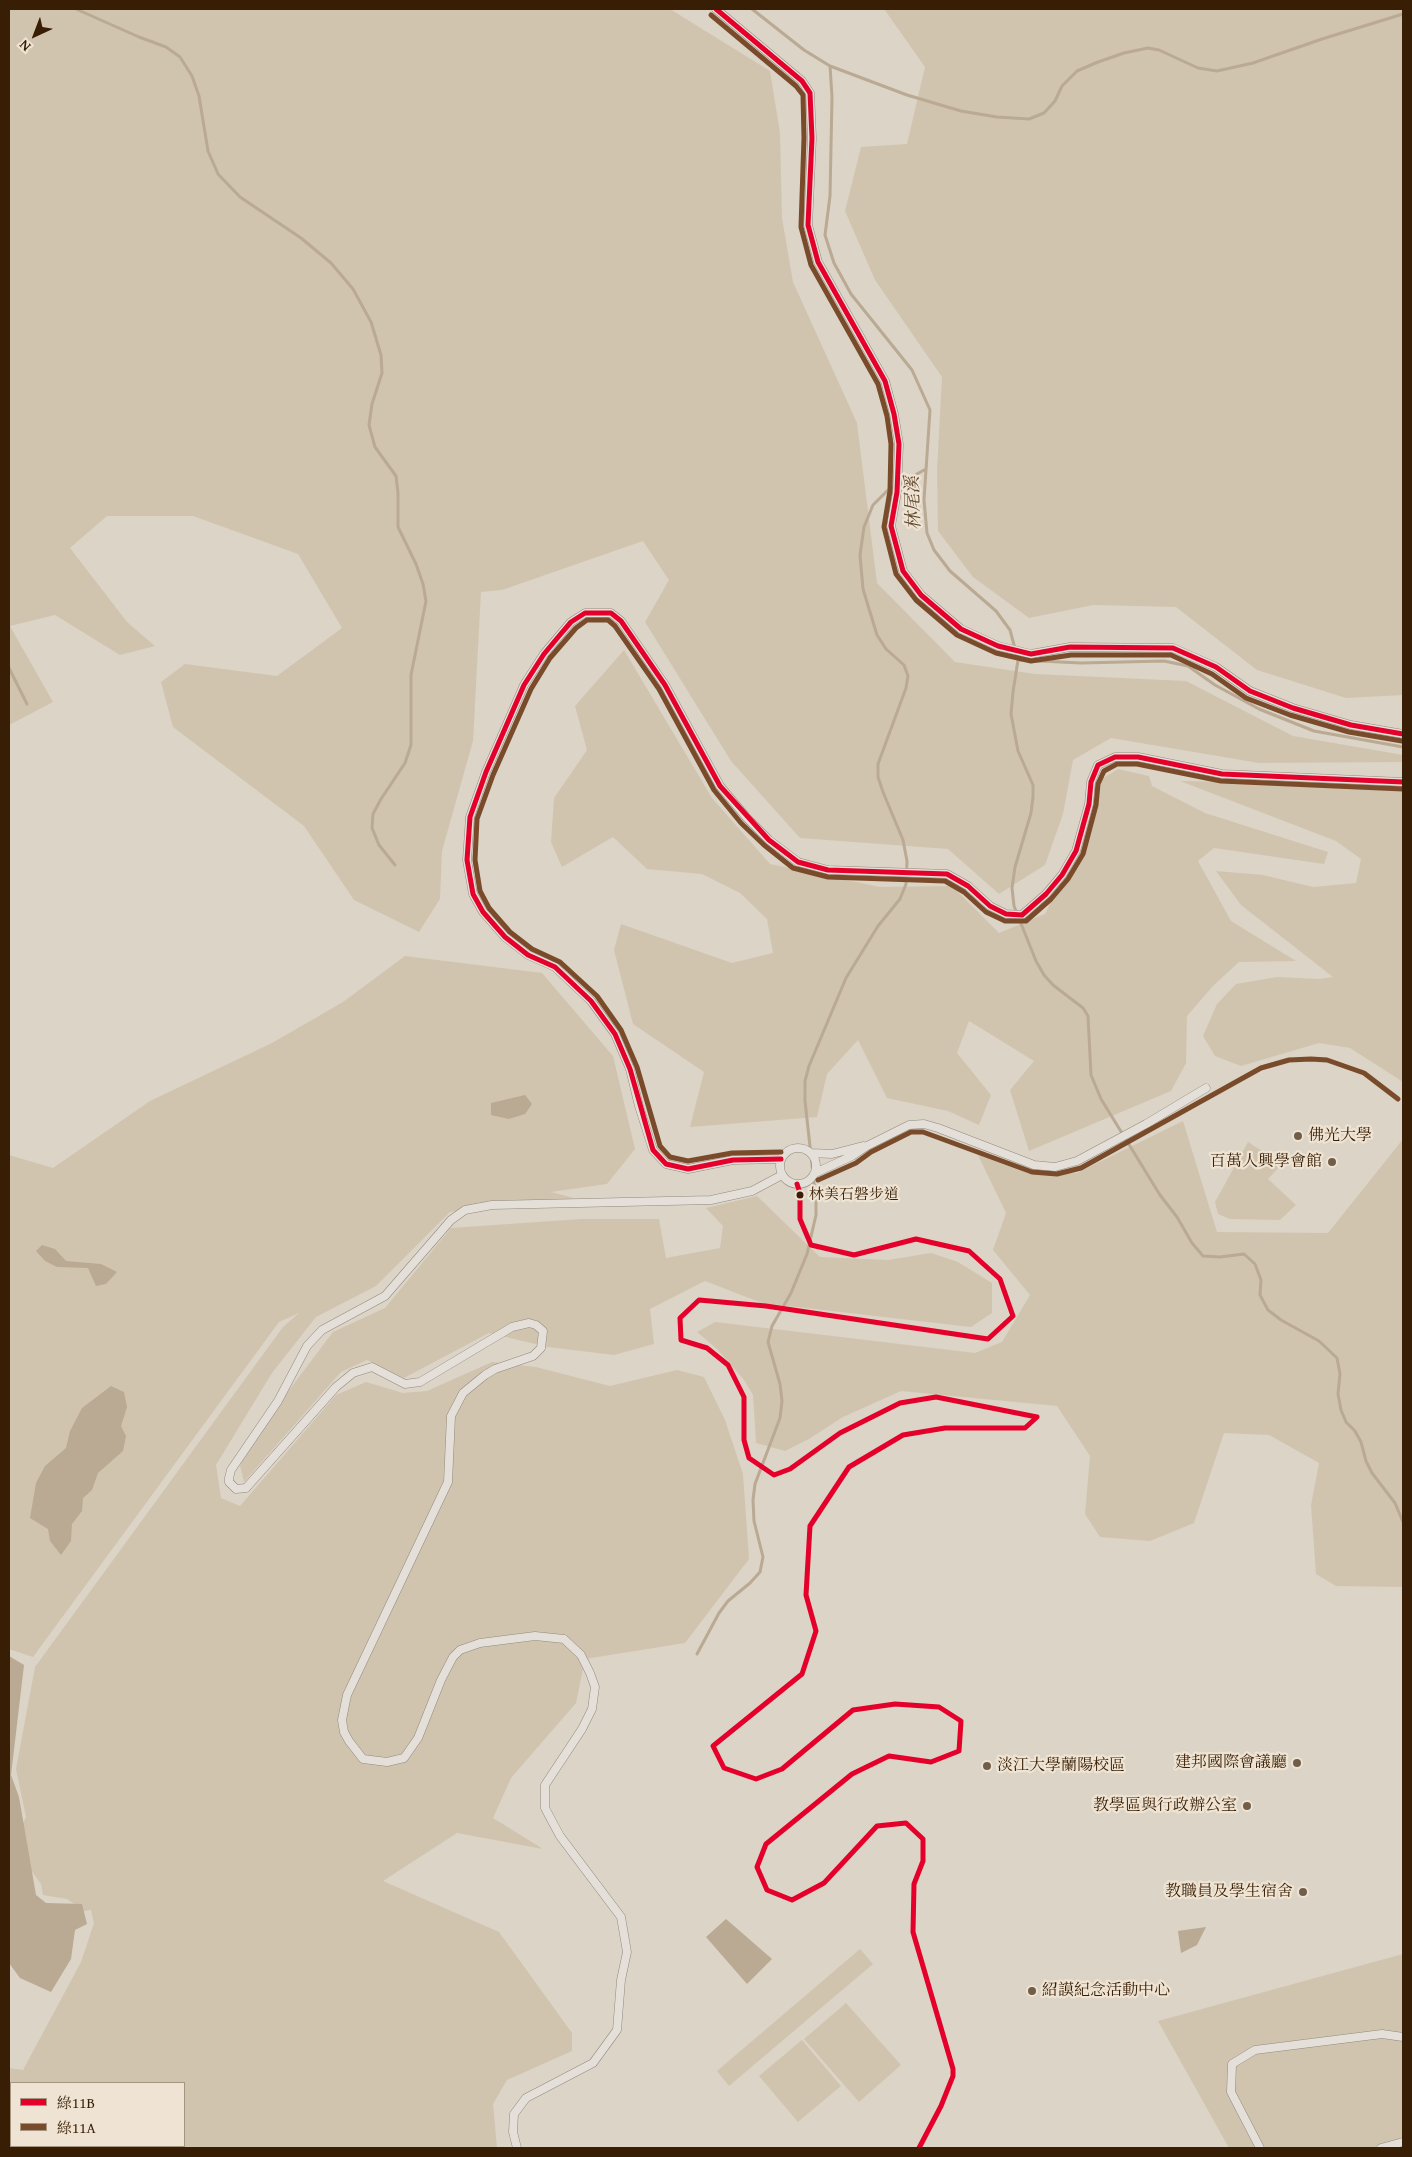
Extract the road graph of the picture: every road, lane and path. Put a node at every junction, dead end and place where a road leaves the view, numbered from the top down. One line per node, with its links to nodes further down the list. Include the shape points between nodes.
1 (716, 9): 2 (street, via 802,81 810,93 812,138 808,225 818,262 885,381 899,444 892,526 903,571 921,595 962,629 998,646 1031,654 1070,648 1173,648 1216,667 1250,691 1294,708 1351,725)
2 (1403, 734)
3 (1403, 782): 7 (street, via 1222,774 1138,757 1115,756 1098,765 1091,782 1089,804 1076,851 1062,875 1022,915 1006,914 947,874 828,870 798,862 752,824 720,786 665,686 621,622 611,613 585,613 558,636 524,685 486,772 470,817 467,860 473,894 505,938 528,956 555,967 591,1001 614,1034 630,1070 654,1150 666,1164 688,1169 733,1160)
4 (1206, 1088): 5 (street, via 1077,1161 1056,1167 1034,1165 924,1124 909,1126)
5 (866, 1146): 6 (street, via 832,1154); 8 (street, via 852,1156)
6 (811, 1153): 7 (street, via 800,1147 794,1148); 8 (street, via 816,1162)
7 (781, 1159): 9 (street)
8 (815, 1172): 9 (street, via 808,1181 797,1184)
9 (782, 1175): 12 (street, via 752,1191 711,1200 492,1205 465,1210 451,1220 385,1296 322,1330 307,1346 278,1401 231,1470 229,1482 236,1489 246,1488 336,1387 353,1373 372,1367 405,1384 420,1382 512,1327 529,1323 543,1331 541,1348 533,1356 485,1375 463,1394 451,1416 448,1482 347,1695 342,1720 344,1732 363,1759 387,1762 404,1758 418,1738 453,1658 460,1650 480,1643 535,1636 564,1639 581,1654 590,1673 595,1687 592,1709 545,1785 545,1808 560,1836 622,1917 627,1952 620,1980 617,2030 593,2063 526,2098 514,2114 513,2132)
10 (1403, 2037): 13 (street, via 1382,2034 1254,2050 1232,2064 1231,2092)
11 (1403, 2142): 14 (street)
12 (517, 2148)
13 (1260, 2148)
14 (1382, 2148)

